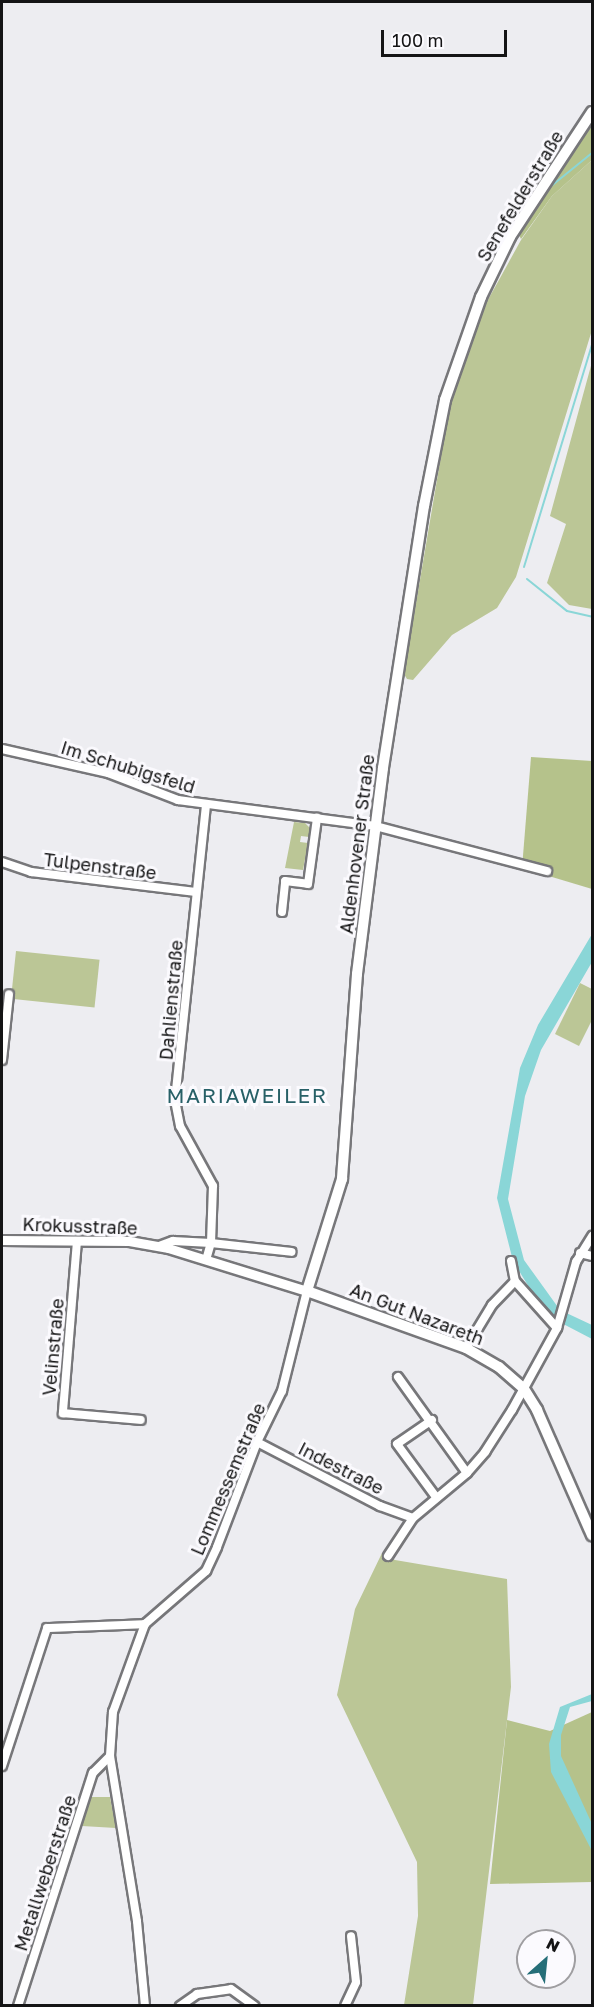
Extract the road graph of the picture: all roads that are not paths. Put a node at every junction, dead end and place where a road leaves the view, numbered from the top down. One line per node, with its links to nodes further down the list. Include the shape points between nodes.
1 (592, 112): 2 (main road, Senefelderstraße, via 510,237 481,297)
2 (446, 400): 6 (main road, Aldenhovener Straße, via 424,506)
3 (2, 749): 4 (street, Im Schubigsfeld, via 108,773 168,797)
4 (206, 806): 5 (street, Im Schubigsfeld); 9 (street, Dahlienstraße)
5 (317, 818): 6 (street, Im Schubigsfeld); 10 (street, via 308,884 285,881)
6 (375, 826): 8 (street, Im Schubigsfeld); 25 (main road, Aldenhovener Straße, via 357,974 342,1179)
7 (2, 862): 9 (street, Tulpenstraße, via 31,872)
8 (547, 871)
9 (196, 892): 17 (street, Dahlienstraße, via 175,1100 180,1126 213,1186)
10 (282, 912)
11 (9, 994): 12 (street)
12 (3, 1044): 13 (street)
13 (2, 1060)
14 (592, 1236): 20 (street)
15 (2, 1240): 16 (street, Krokusstraße)
16 (76, 1242): 18 (street, Krokusstraße, via 129,1241); 30 (street, Velinstraße, via 63,1413)
17 (212, 1243): 18 (street, Krokusstraße, via 173,1241); 19 (street, Krokusstraße); 22 (street, Dahlienstraße)
18 (158, 1247): 22 (street, Krokusstraße)
19 (292, 1252)
20 (580, 1253): 21 (street); 26 (street)
21 (592, 1256)
22 (206, 1260): 25 (street, Krokusstraße)
23 (511, 1261): 24 (street)
24 (515, 1281): 26 (street); 27 (street, via 492,1305)
25 (307, 1291): 27 (main road, An Gut Nazareth); 32 (street, Lommessemstraße, via 282,1391)
26 (557, 1326): 29 (street)
27 (466, 1348): 29 (main road, An Gut Nazareth, via 499,1367)
28 (398, 1377): 31 (street)
29 (524, 1389): 33 (street, via 485,1452); 36 (main road, An Gut Nazareth)
30 (141, 1420)
31 (432, 1420): 33 (street); 34 (street, via 397,1444)
32 (257, 1442): 35 (street, Indestraße, via 380,1506); 39 (street, Lommessemstraße, via 206,1571)
33 (467, 1473): 34 (street)
34 (436, 1497): 35 (street)
35 (413, 1518): 38 (street)
36 (589, 1518): 37 (main road, An Gut Nazareth)
37 (592, 1535)
38 (388, 1556)
39 (145, 1624): 40 (street, Lommessemstraße, via 113,1712); 41 (street, via 47,1628)
40 (110, 1756): 43 (street, Metallweberstraße, via 93,1773); 44 (street, Lommessemstraße, via 136,1920)
41 (2, 1766)
42 (351, 1936): 47 (street, via 356,1982)
43 (18, 2006)
44 (145, 2006)
45 (180, 2006): 46 (street, via 197,1994 231,1989)
46 (254, 2006)
47 (345, 2006)

